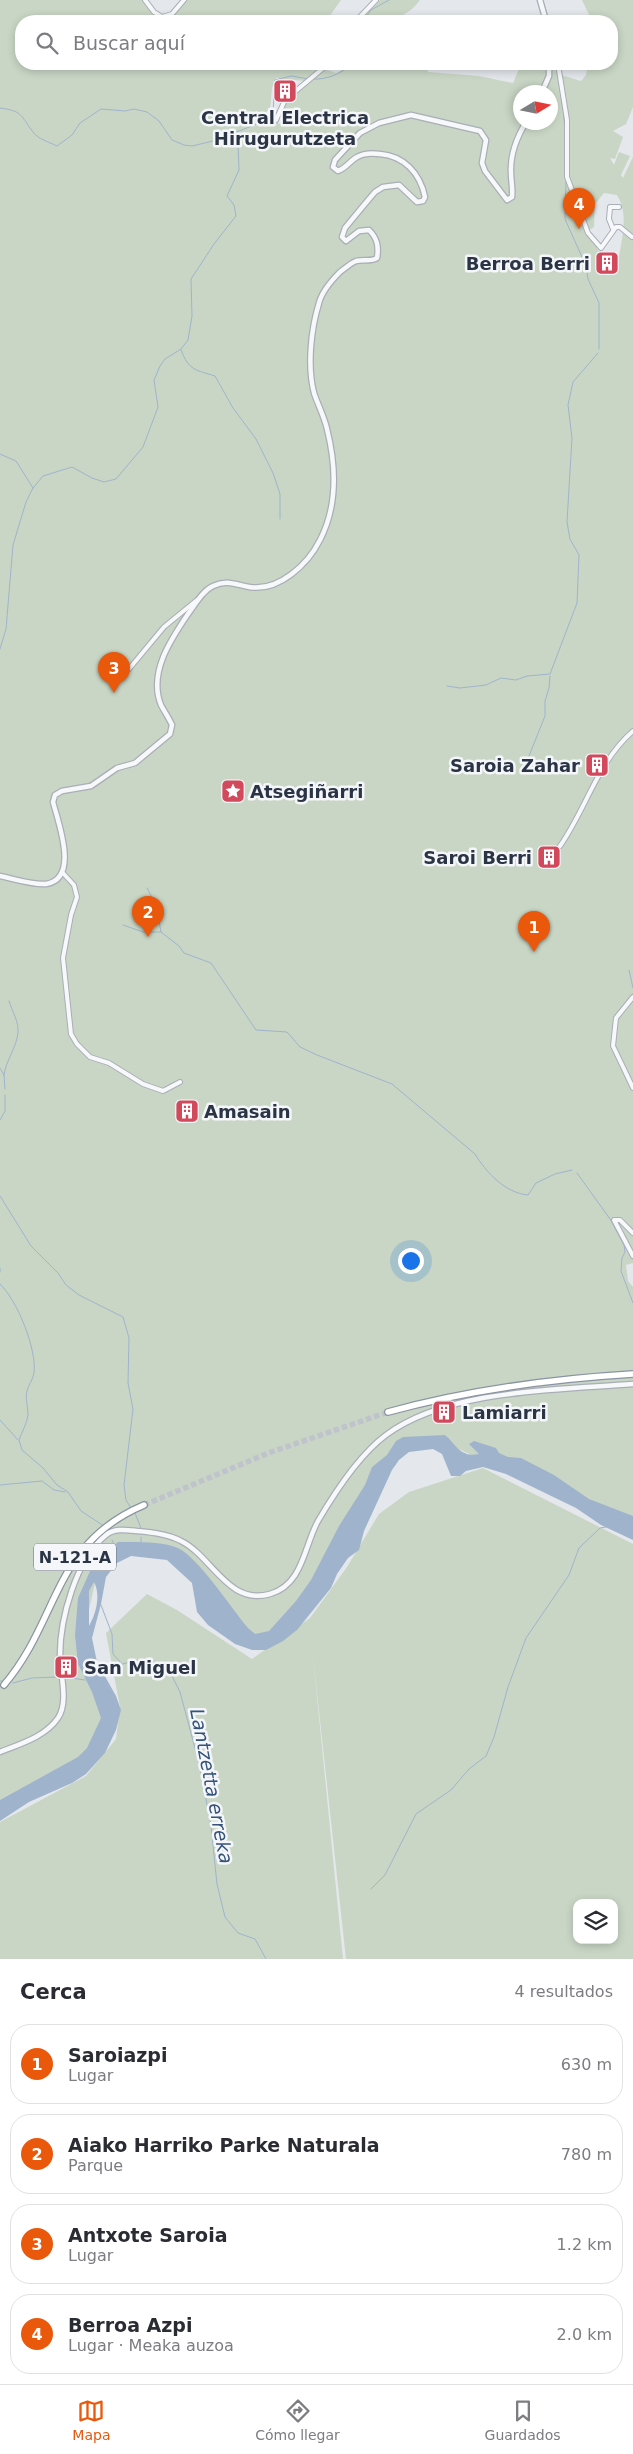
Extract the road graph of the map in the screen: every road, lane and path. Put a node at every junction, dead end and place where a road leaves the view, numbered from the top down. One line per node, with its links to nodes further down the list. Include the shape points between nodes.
1 (146, 0): 5 (street)
2 (184, 0): 6 (street)
3 (376, 0): 7 (street)
4 (540, 0): 8 (street)
5 (159, 15)
6 (169, 15)
7 (362, 15)
8 (544, 15)
9 (321, 70): 13 (street, via 285,100)
10 (548, 70): 12 (street)
11 (559, 70): 16 (street, via 568,142 567,177 588,233 601,248)
12 (545, 85)
13 (276, 120)
14 (523, 130): 18 (street, via 512,157 510,200 504,199 485,171 482,163 486,140 480,131 412,115 379,123 360,133 335,160 334,167 338,171 366,154 402,159 415,175 425,197 417,202 399,185 375,192 345,228 342,237 346,241 359,231 369,230 377,240 377,258 354,262 328,286 319,302 311,370 314,392 327,429 333,471 334,489 327,524 310,555 283,580 269,587 224,582 213,586)
15 (619, 207): 16 (street, via 610,207 609,210)
16 (613, 229): 17 (street, via 620,227)
17 (632, 237)
18 (199, 598): 19 (street, via 164,627); 22 (street, via 169,642 160,666 161,703 172,724 170,734 135,763 117,768 91,786 55,795 66,858)
19 (129, 668)
20 (633, 731): 21 (street, via 607,761)
21 (560, 846)
22 (62, 872): 23 (street, via 44,884); 25 (street, via 74,885 77,897 63,958 71,1034 90,1057 109,1063 143,1084 163,1092)
23 (0, 876)
24 (633, 996): 26 (street, via 616,1018 613,1046)
25 (180, 1082)
26 (633, 1088)
27 (633, 1233): 28 (street, via 620,1220 614,1220)
28 (633, 1256)
29 (633, 1374): 31 (highway, via 500,1388)
30 (633, 1384): 34 (street, via 510,1394 453,1405 401,1426 373,1447 341,1485 317,1523 297,1572 285,1586 271,1594 250,1595 236,1590 181,1540 132,1530 107,1534 88,1558 65,1607 60,1656 63,1707 59,1717 50,1728)
31 (388, 1412)
32 (141, 1506): 33 (highway, N-121-A, via 108,1524 83,1547 63,1578 40,1629)
33 (4, 1685)
34 (0, 1752)

